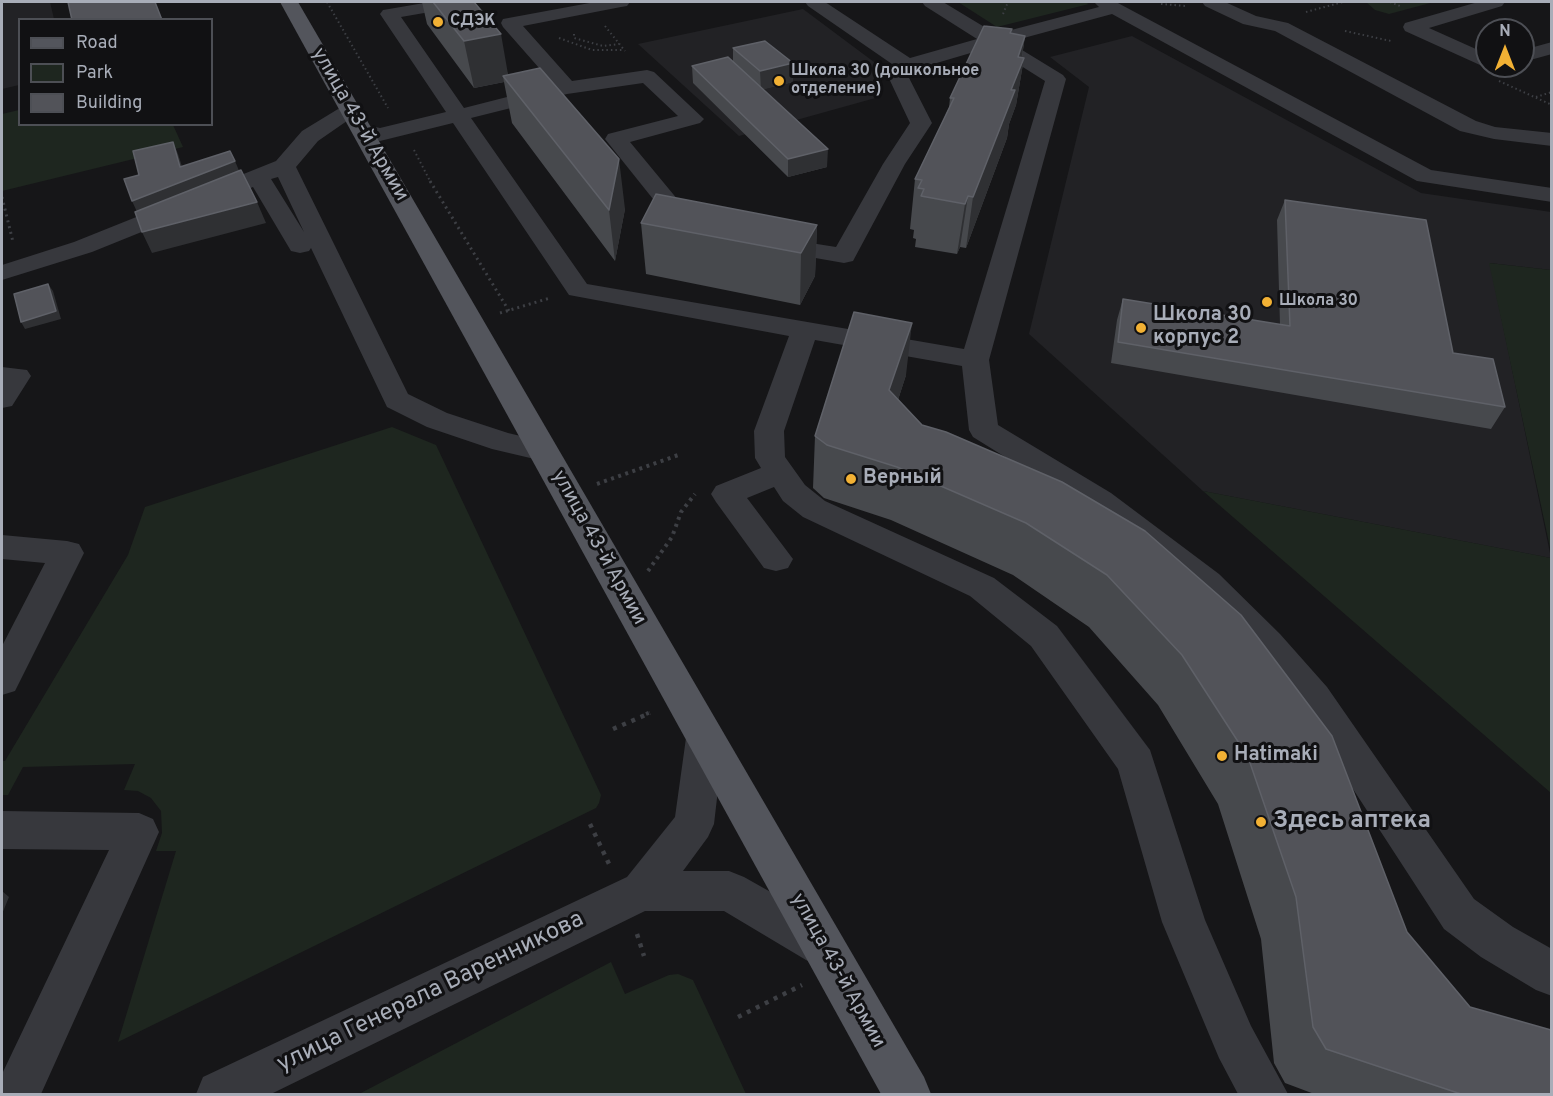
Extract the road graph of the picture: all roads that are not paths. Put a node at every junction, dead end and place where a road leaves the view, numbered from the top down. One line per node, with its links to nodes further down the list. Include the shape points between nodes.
1 (289, 2): 15 (main road, улица 43-й Армии)
2 (459, 2): 16 (street, via 389,14)
3 (621, 2): 14 (street, via 510,22)
4 (814, 2): 13 (street)
5 (931, 2): 9 (street)
6 (1211, 2): 18 (street, via 1250,20 1281,27 1468,126)
7 (1496, 2): 12 (street, via 1412,27)
8 (1109, 5): 9 (street); 21 (street, via 1425,176)
9 (993, 40): 13 (street); 27 (street, via 1056,79)
10 (1551, 48): 11 (street)
11 (1535, 53)
12 (1475, 56)
13 (907, 65): 23 (street, via 895,70 921,123 844,256)
14 (567, 88): 16 (street); 22 (street, via 647,76 693,119 616,139 692,231)
15 (350, 110): 17 (main road, улица 43-й Армии); 19 (street, via 310,135)
16 (459, 117): 17 (street); 26 (street, via 578,290)
17 (379, 136): 30 (main road, улица 43-й Армии)
18 (1551, 140)
19 (284, 166): 20 (street); 30 (street, via 397,400 437,420)
20 (258, 176): 24 (street); 25 (street, via 83,247)
21 (1551, 195)
22 (715, 235)
23 (750, 241)
24 (300, 246)
25 (2, 273)
26 (805, 330): 27 (street); 31 (street, via 769,431 770,458)
27 (975, 360): 39 (street, via 984,430 1100,501 1207,583 1268,644 1314,698 1459,914)
28 (2, 376): 29 (street, via 17,376)
29 (2, 399)
30 (543, 451): 35 (main road, улица 43-й Армии)
31 (780, 473): 33 (street, via 727,494); 43 (street, via 794,493 814,509 982,587 1044,636 1136,762 1184,922 1235,1042)
32 (2, 548): 34 (street, via 67,553)
33 (776, 559)
34 (2, 680)
35 (705, 738): 37 (street, улица Генерала Варенникова, via 694,824); 38 (main road, улица 43-й Армии)
36 (2, 830): 40 (street, via 139,832)
37 (642, 891): 38 (street, улица Генерала Варенникова, via 729,891); 41 (street, улица Генерала Варенникова)
38 (822, 945): 42 (main road, улица 43-й Армии)
39 (1551, 974)
40 (16, 1095)
41 (220, 1095)
42 (907, 1095)
43 (1264, 1095)

